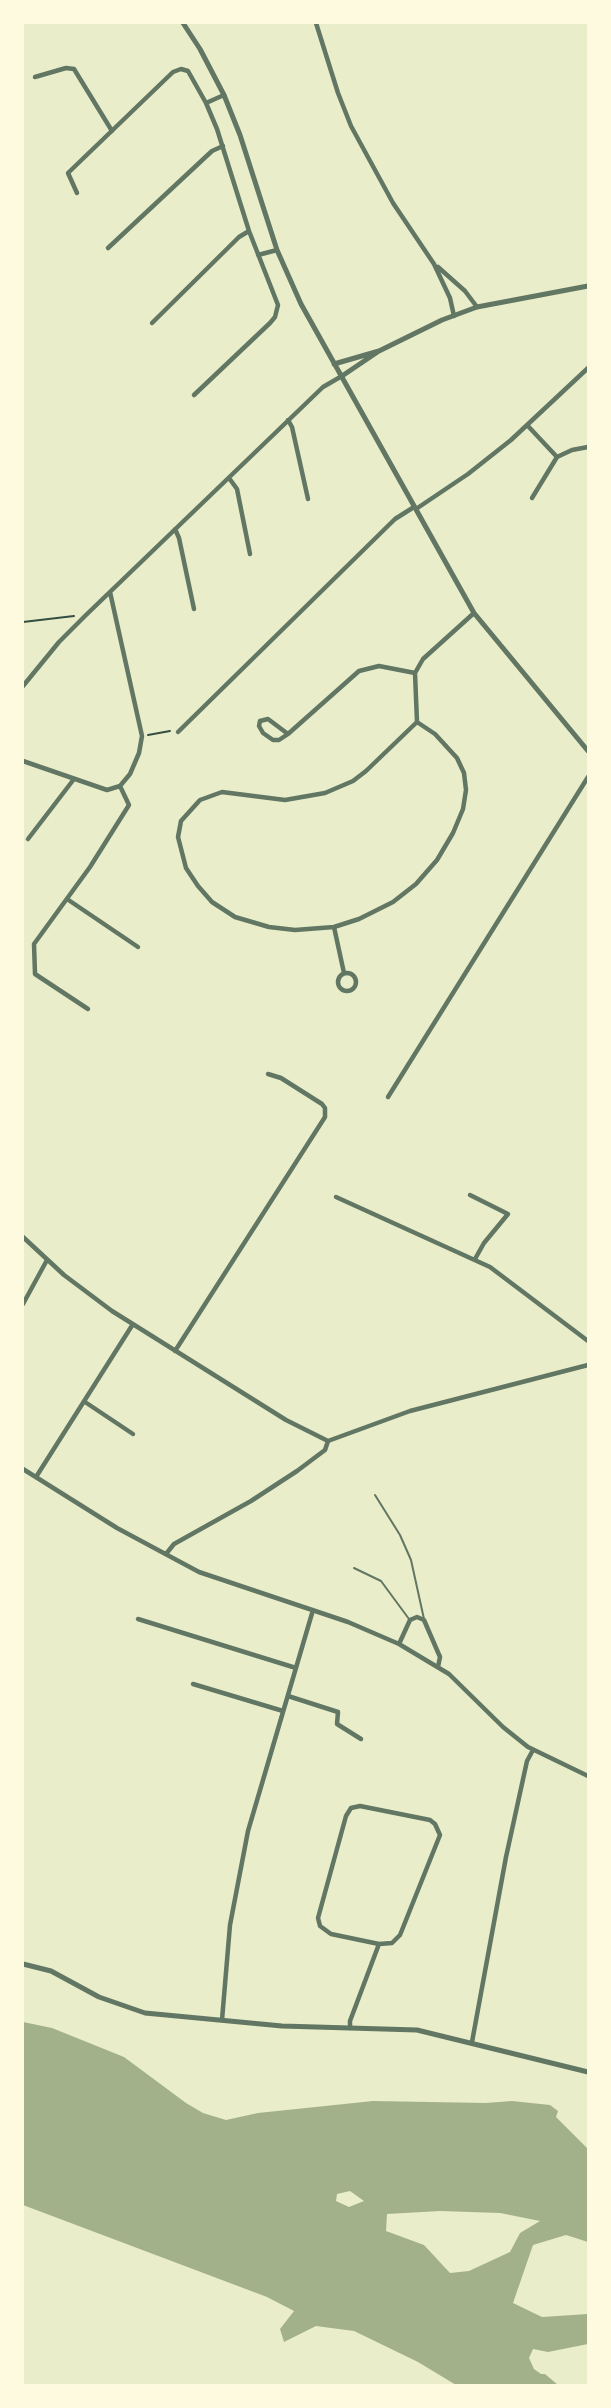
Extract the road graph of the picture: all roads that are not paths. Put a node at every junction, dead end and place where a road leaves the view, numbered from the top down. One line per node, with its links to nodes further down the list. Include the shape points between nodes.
1 (183, 23): 4 (street)
2 (316, 23): 13 (street, via 363,151)
3 (36, 77): 6 (street, via 74,69)
4 (224, 95): 5 (street); 11 (street)
5 (206, 103): 6 (street, via 191,74 177,70); 7 (street)
6 (111, 131): 8 (street, via 68,173)
7 (223, 146): 9 (street); 10 (street, via 212,151)
8 (78, 193)
9 (249, 231): 12 (street); 17 (street)
10 (108, 248)
11 (277, 250): 12 (street); 19 (street)
12 (258, 256): 22 (street, via 278,305 275,317)
13 (434, 264): 15 (street); 16 (street)
14 (588, 286): 15 (street)
15 (477, 307): 16 (street)
16 (454, 316): 18 (street)
17 (152, 323)
18 (379, 351): 19 (street); 21 (street)
19 (334, 364): 21 (street)
20 (588, 368): 24 (street)
21 (342, 376): 23 (street); 30 (street)
22 (194, 395)
23 (288, 420): 27 (street); 29 (street)
24 (527, 425): 26 (street); 30 (street, via 468,474)
25 (588, 447): 26 (street)
26 (557, 457): 28 (street)
27 (229, 478): 31 (street); 32 (street, via 237,489)
28 (532, 498)
29 (308, 499)
30 (415, 508): 35 (street); 39 (street, via 395,519)
31 (175, 530): 33 (street); 34 (street)
32 (250, 554)
33 (110, 592): 37 (street); 45 (street, via 142,736 131,774)
34 (194, 609)
35 (474, 613): 36 (street, via 423,659); 41 (street)
36 (415, 673): 38 (street); 40 (street, via 379,666 359,671)
37 (23, 686)
38 (417, 722): 48 (street, via 443,741 461,765 466,790 458,821 442,853 416,884 371,914); 48 (street, via 380,760 341,786 285,800 222,792 200,800 181,821 178,837 186,868 218,906 269,927)
39 (174, 731)
40 (288, 734): 40 (street, via 268,719 260,721 260,730 273,740)
41 (588, 751)
42 (23, 761): 44 (street)
43 (588, 777): 53 (street)
44 (74, 779): 45 (street, via 107,790); 46 (street)
45 (120, 786): 47 (street, via 129,805)
46 (29, 839)
47 (67, 899): 49 (street); 51 (street, via 34,944 35,974)
48 (334, 927): 50 (street)
49 (138, 947)
50 (344, 973): 50 (street, via 338,985 350,991 356,980)
51 (88, 1009)
52 (268, 1074): 62 (street, via 322,1104 325,1117)
53 (388, 1097)
54 (470, 1195): 57 (street, via 508,1214)
55 (336, 1197): 57 (street)
56 (23, 1237): 58 (street)
57 (475, 1259): 61 (street)
58 (47, 1260): 59 (street); 60 (street)
59 (23, 1304)
60 (133, 1324): 62 (street); 64 (street)
61 (588, 1341)
62 (175, 1350): 66 (street)
63 (588, 1364): 66 (street, via 410,1411)
64 (85, 1402): 65 (street); 68 (street)
65 (133, 1434)
66 (328, 1441): 70 (street, via 325,1450 298,1471 174,1544)
67 (23, 1469): 68 (street)
68 (36, 1476): 70 (street)
69 (375, 1496): 75 (lane, via 411,1560)
70 (166, 1554): 72 (street, via 199,1572)
71 (354, 1568): 74 (lane, via 381,1581)
72 (313, 1610): 76 (street); 78 (street)
73 (138, 1619): 78 (street)
74 (410, 1620): 75 (street); 76 (street)
75 (424, 1620): 77 (street, via 440,1657)
76 (399, 1644): 77 (street)
77 (438, 1667): 83 (street)
78 (296, 1668): 80 (street)
79 (193, 1684): 81 (street)
80 (288, 1696): 81 (street); 82 (street, via 338,1712 337,1724)
81 (283, 1711): 87 (street, via 239,1874)
82 (361, 1738)
83 (533, 1750): 84 (street); 89 (street, via 506,1857)
84 (588, 1776)
85 (379, 1944): 85 (street, via 400,1935 440,1835 430,1820 360,1806 351,1808 346,1816 318,1918 331,1934); 88 (street)
86 (23, 1964): 87 (street, via 51,1971 99,1997 145,2013)
87 (222, 2020): 88 (street)
88 (350, 2028): 89 (street, via 417,2030)
89 (472, 2042): 90 (street)
90 (588, 2072)

